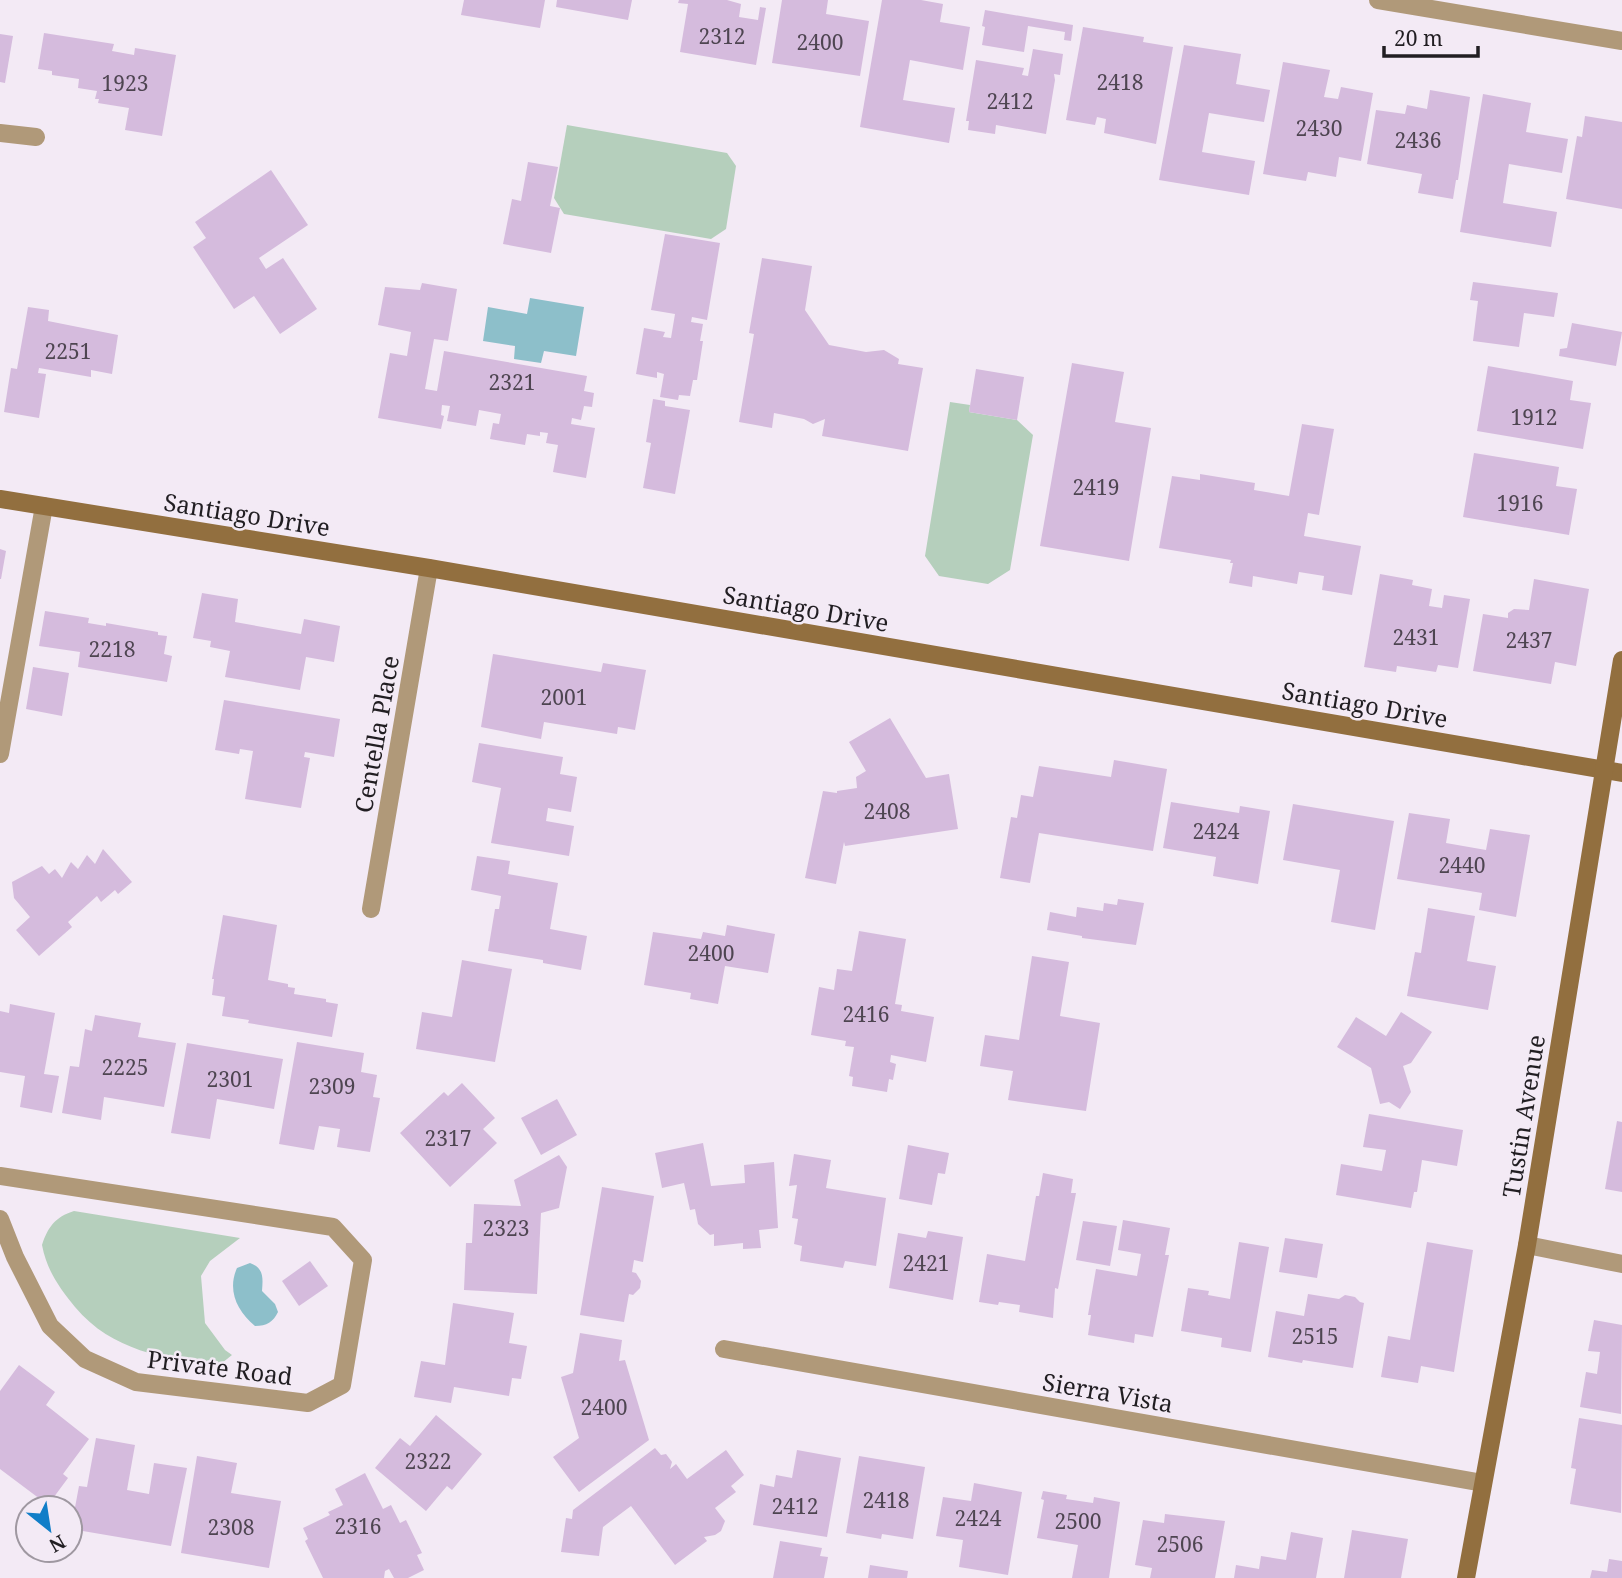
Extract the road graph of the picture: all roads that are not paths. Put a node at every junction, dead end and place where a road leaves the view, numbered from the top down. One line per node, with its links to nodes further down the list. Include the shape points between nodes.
1 (1378, 0): 2 (street)
2 (1622, 41)
3 (0, 132): 4 (street)
4 (36, 137)
5 (0, 499): 6 (street, Santiago Drive)
6 (44, 506): 7 (street, Santiago Drive); 9 (street)
7 (429, 568): 10 (street, Santiago Drive); 12 (street, Centella Place)
8 (1622, 660): 10 (street, Tustin Avenue)
9 (0, 754)
10 (1603, 770): 11 (street, Santiago Drive); 15 (street, Tustin Avenue)
11 (1622, 773)
12 (371, 909)
13 (0, 1176): 14 (street, Private Road, via 333,1227 363,1260 342,1385 308,1403 136,1382 85,1359 50,1326)
14 (0, 1219)
15 (1527, 1245): 16 (street); 18 (street, Tustin Avenue)
16 (1622, 1264)
17 (724, 1349): 18 (street, Sierra Vista)
18 (1483, 1483): 19 (street, Tustin Avenue)
19 (1466, 1578)

